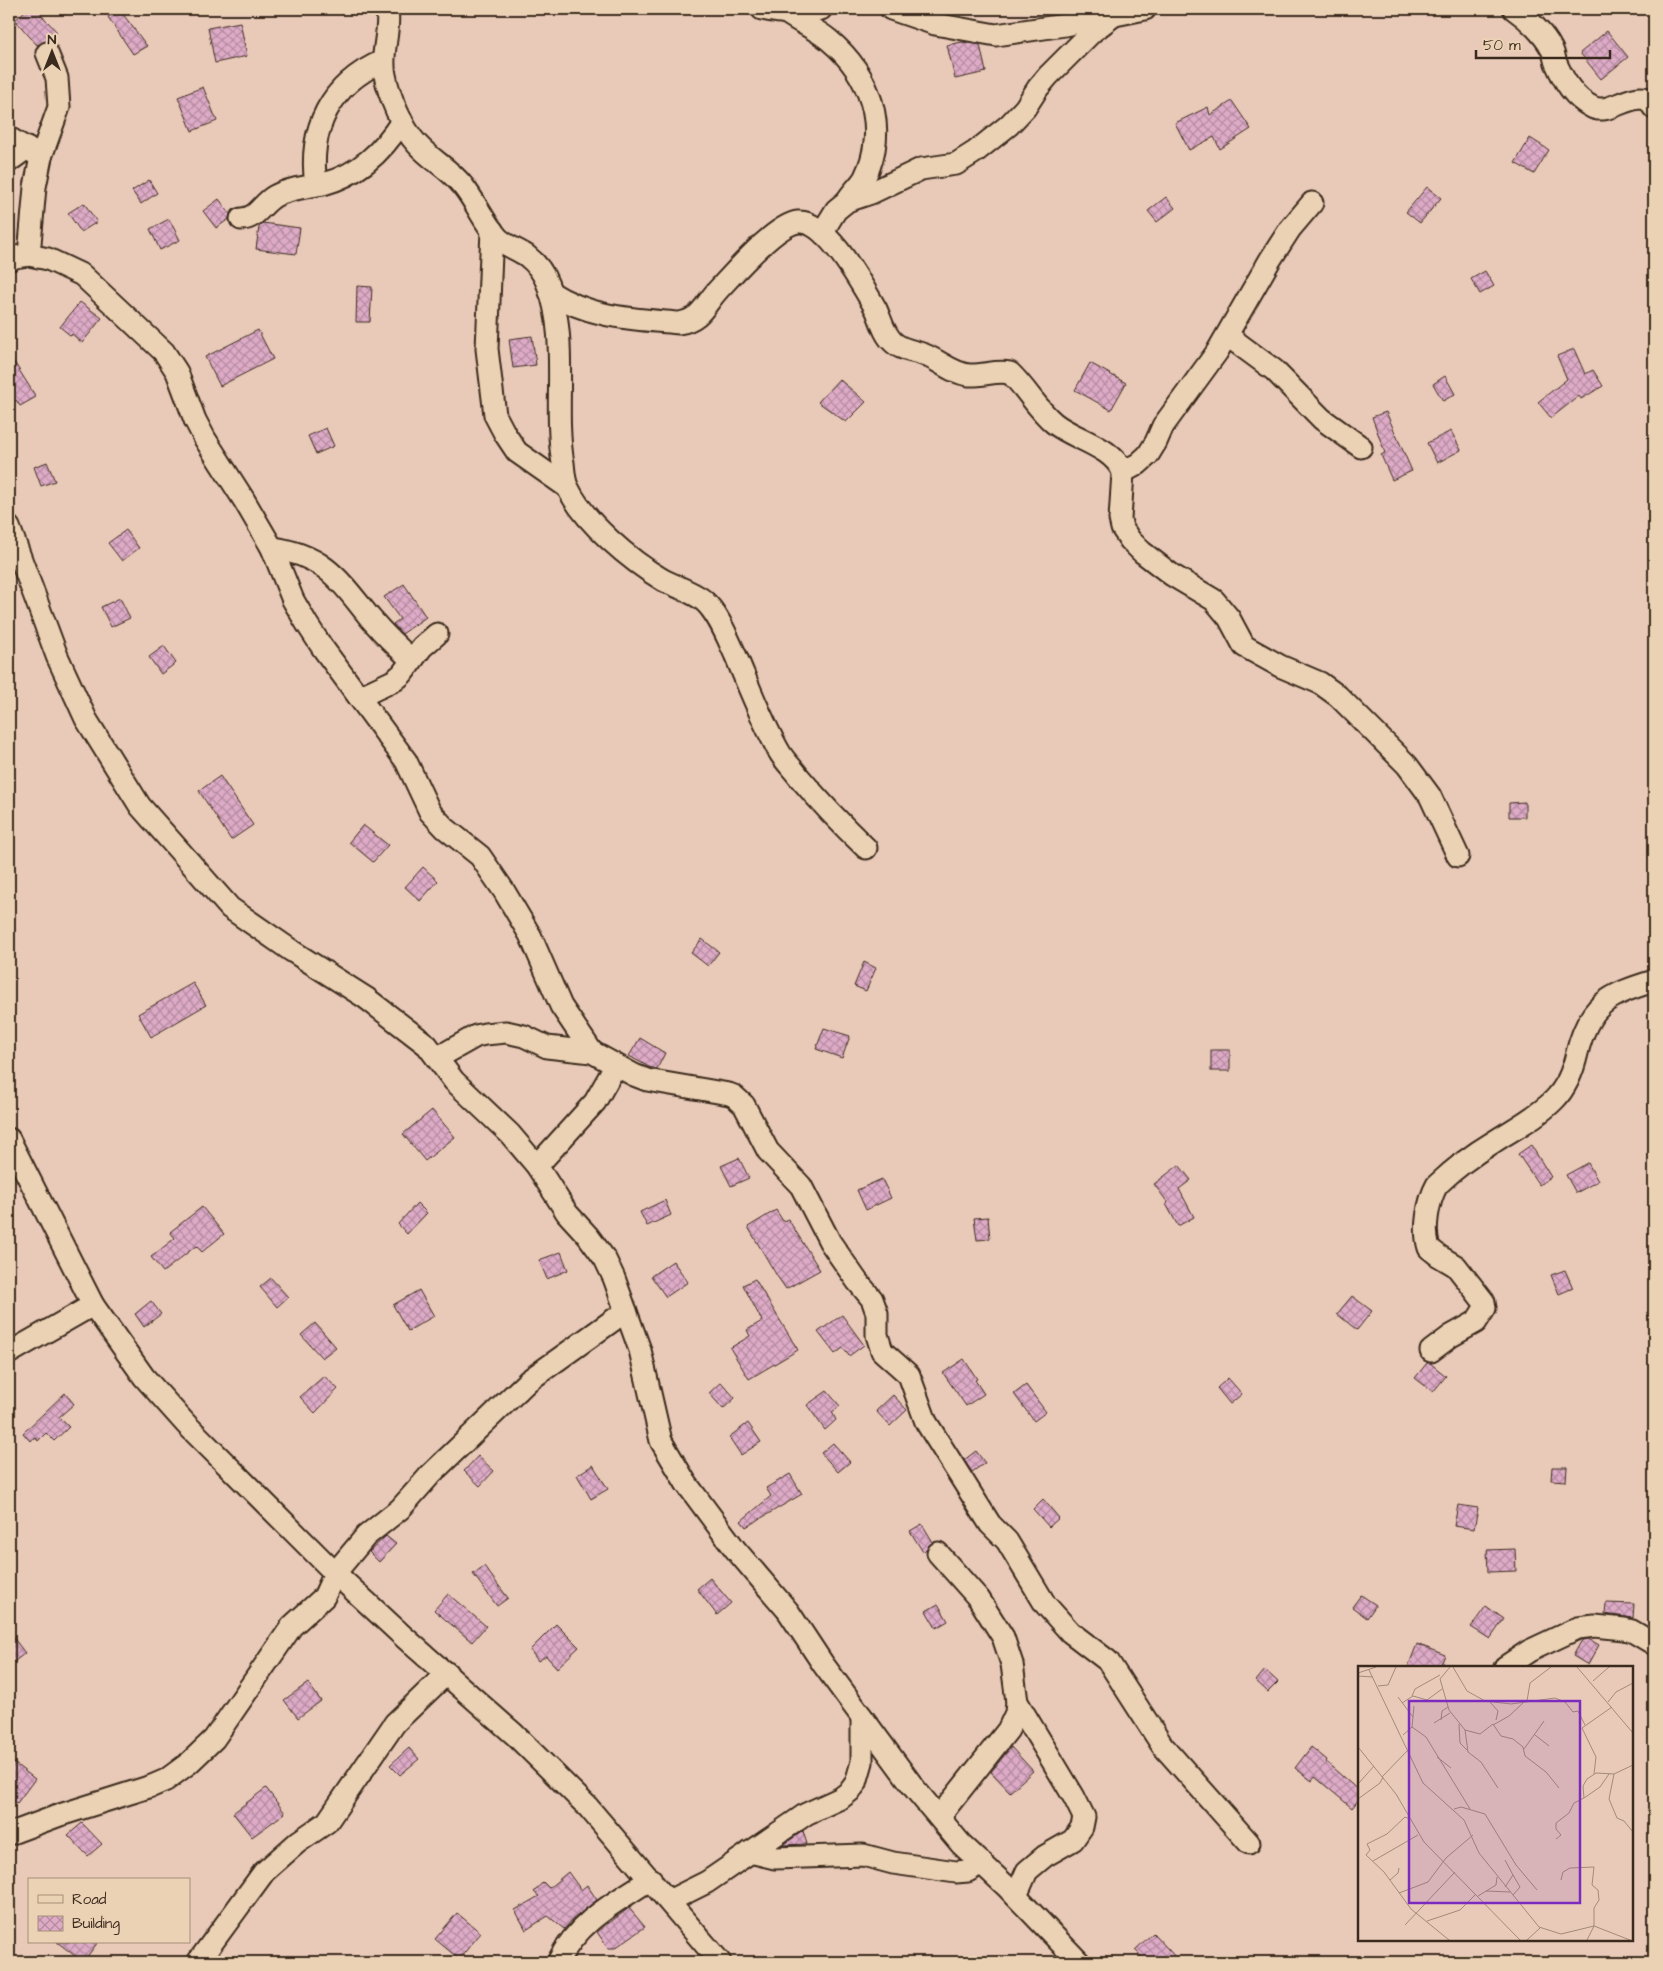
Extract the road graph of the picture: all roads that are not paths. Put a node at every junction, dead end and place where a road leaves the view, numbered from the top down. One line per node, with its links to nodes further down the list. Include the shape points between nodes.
1 (387, 9): 10 (street)
2 (762, 9): 7 (street)
3 (820, 9): 7 (street)
4 (891, 9): 8 (street, via 935,24 996,35)
5 (1145, 9): 8 (street)
6 (1514, 9): 11 (street, via 1551,48 1576,96 1594,108 1635,98 1648,99)
7 (788, 14): 16 (street, via 843,52 866,86 872,104 876,130 871,158 865,177)
8 (1113, 16): 16 (street, via 1048,76 1009,124 975,152 956,164 922,169 871,194)
9 (47, 54): 13 (street, via 57,78 59,107)
10 (383, 61): 12 (street, via 389,90); 15 (street, via 355,78 328,106 314,150)
11 (1654, 108)
12 (402, 121): 15 (street, via 370,161 355,172); 19 (street, via 417,144 462,185)
13 (25, 148): 14 (street); 21 (street, via 35,187)
14 (9, 161)
15 (316, 185): 18 (street, via 287,191 274,197 250,218)
16 (847, 201): 20 (street, via 836,210)
17 (1312, 203): 24 (street, via 1270,260)
18 (241, 219)
19 (492, 230): 23 (street, via 499,240 527,256 538,267); 27 (street, via 487,349 495,415 517,452)
20 (824, 234): 23 (street, via 811,224 798,222 783,228 717,291 697,317 680,323 598,314 578,308); 26 (street, via 867,294 894,343 959,373 1010,373 1054,423 1112,457)
21 (29, 255): 22 (street); 29 (street, via 48,259 82,275 164,352 178,372 205,439)
22 (9, 260)
23 (550, 292): 27 (street, via 558,328 560,445)
24 (1228, 336): 25 (street, via 1274,370 1312,410); 26 (street, via 1163,426 1148,455)
25 (1361, 447)
26 (1123, 472): 34 (street, via 1120,519 1130,540 1172,575 1214,600 1229,618 1244,646 1320,683 1338,696 1407,765 1430,796)
27 (567, 486): 33 (street, via 577,503 622,550 652,573 704,601 730,644 781,754 822,804)
28 (9, 527): 37 (street, via 57,656 86,719 140,806 230,908 366,998 412,1032)
29 (272, 548): 31 (street, via 313,559 337,577 392,643); 32 (street, via 293,600 307,624)
30 (436, 634): 31 (street)
31 (412, 660): 32 (street, via 395,680)
32 (359, 697): 36 (street, via 406,761 430,812 480,856 504,891 530,935 561,1006)
33 (866, 848)
34 (1458, 856)
35 (1654, 981): 44 (street, via 1616,994 1604,1002 1592,1015 1567,1085 1555,1099 1543,1111 1462,1164 1437,1185 1430,1204 1428,1245 1456,1266 1484,1302 1485,1308 1476,1322)
36 (592, 1052): 37 (street, via 552,1049 524,1036 497,1032 476,1036); 38 (street)
37 (437, 1058): 41 (street, via 454,1081 510,1134)
38 (616, 1066): 41 (street, via 595,1102); 55 (street, via 655,1082 729,1094 744,1105 768,1151 801,1186 830,1242 872,1299 882,1351 909,1375 926,1422 990,1524 1007,1541 1045,1604 1070,1632 1108,1661 1162,1745)
39 (9, 1140): 40 (street)
40 (14, 1156): 42 (street)
41 (537, 1166): 43 (street, via 567,1213 605,1259)
42 (93, 1305): 45 (street); 47 (street, via 144,1377 186,1424)
43 (626, 1312): 47 (street, via 528,1381 400,1509 366,1536); 52 (street, via 640,1350 661,1440 670,1457 734,1548 788,1611)
44 (1431, 1351)
45 (9, 1353)
46 (938, 1553): 51 (street, via 979,1599 1003,1637 1012,1664)
47 (335, 1573): 50 (street); 54 (street, via 324,1596 292,1626 214,1739 189,1764 152,1786)
48 (1654, 1644): 49 (street, via 1624,1629 1578,1628)
49 (1506, 1666)
50 (447, 1673): 58 (street, via 588,1807); 61 (street, via 394,1723 327,1822 264,1872)
51 (1017, 1702): 53 (street, via 1008,1730); 59 (street, via 1084,1817 1082,1827 1073,1840 1027,1871)
52 (862, 1717): 53 (street); 56 (street, via 862,1762 850,1791 806,1814)
53 (939, 1817): 57 (street)
54 (9, 1834)
55 (1249, 1843)
56 (750, 1852): 57 (street, via 775,1858 863,1855 893,1864 956,1872 968,1872); 60 (street, via 707,1882)
57 (982, 1863): 59 (street)
58 (651, 1880): 60 (street); 62 (street, via 584,1924)
59 (1016, 1896): 64 (street)
60 (669, 1901): 63 (street)
61 (198, 1962)
62 (558, 1962)
63 (720, 1962)
64 (1079, 1962)

